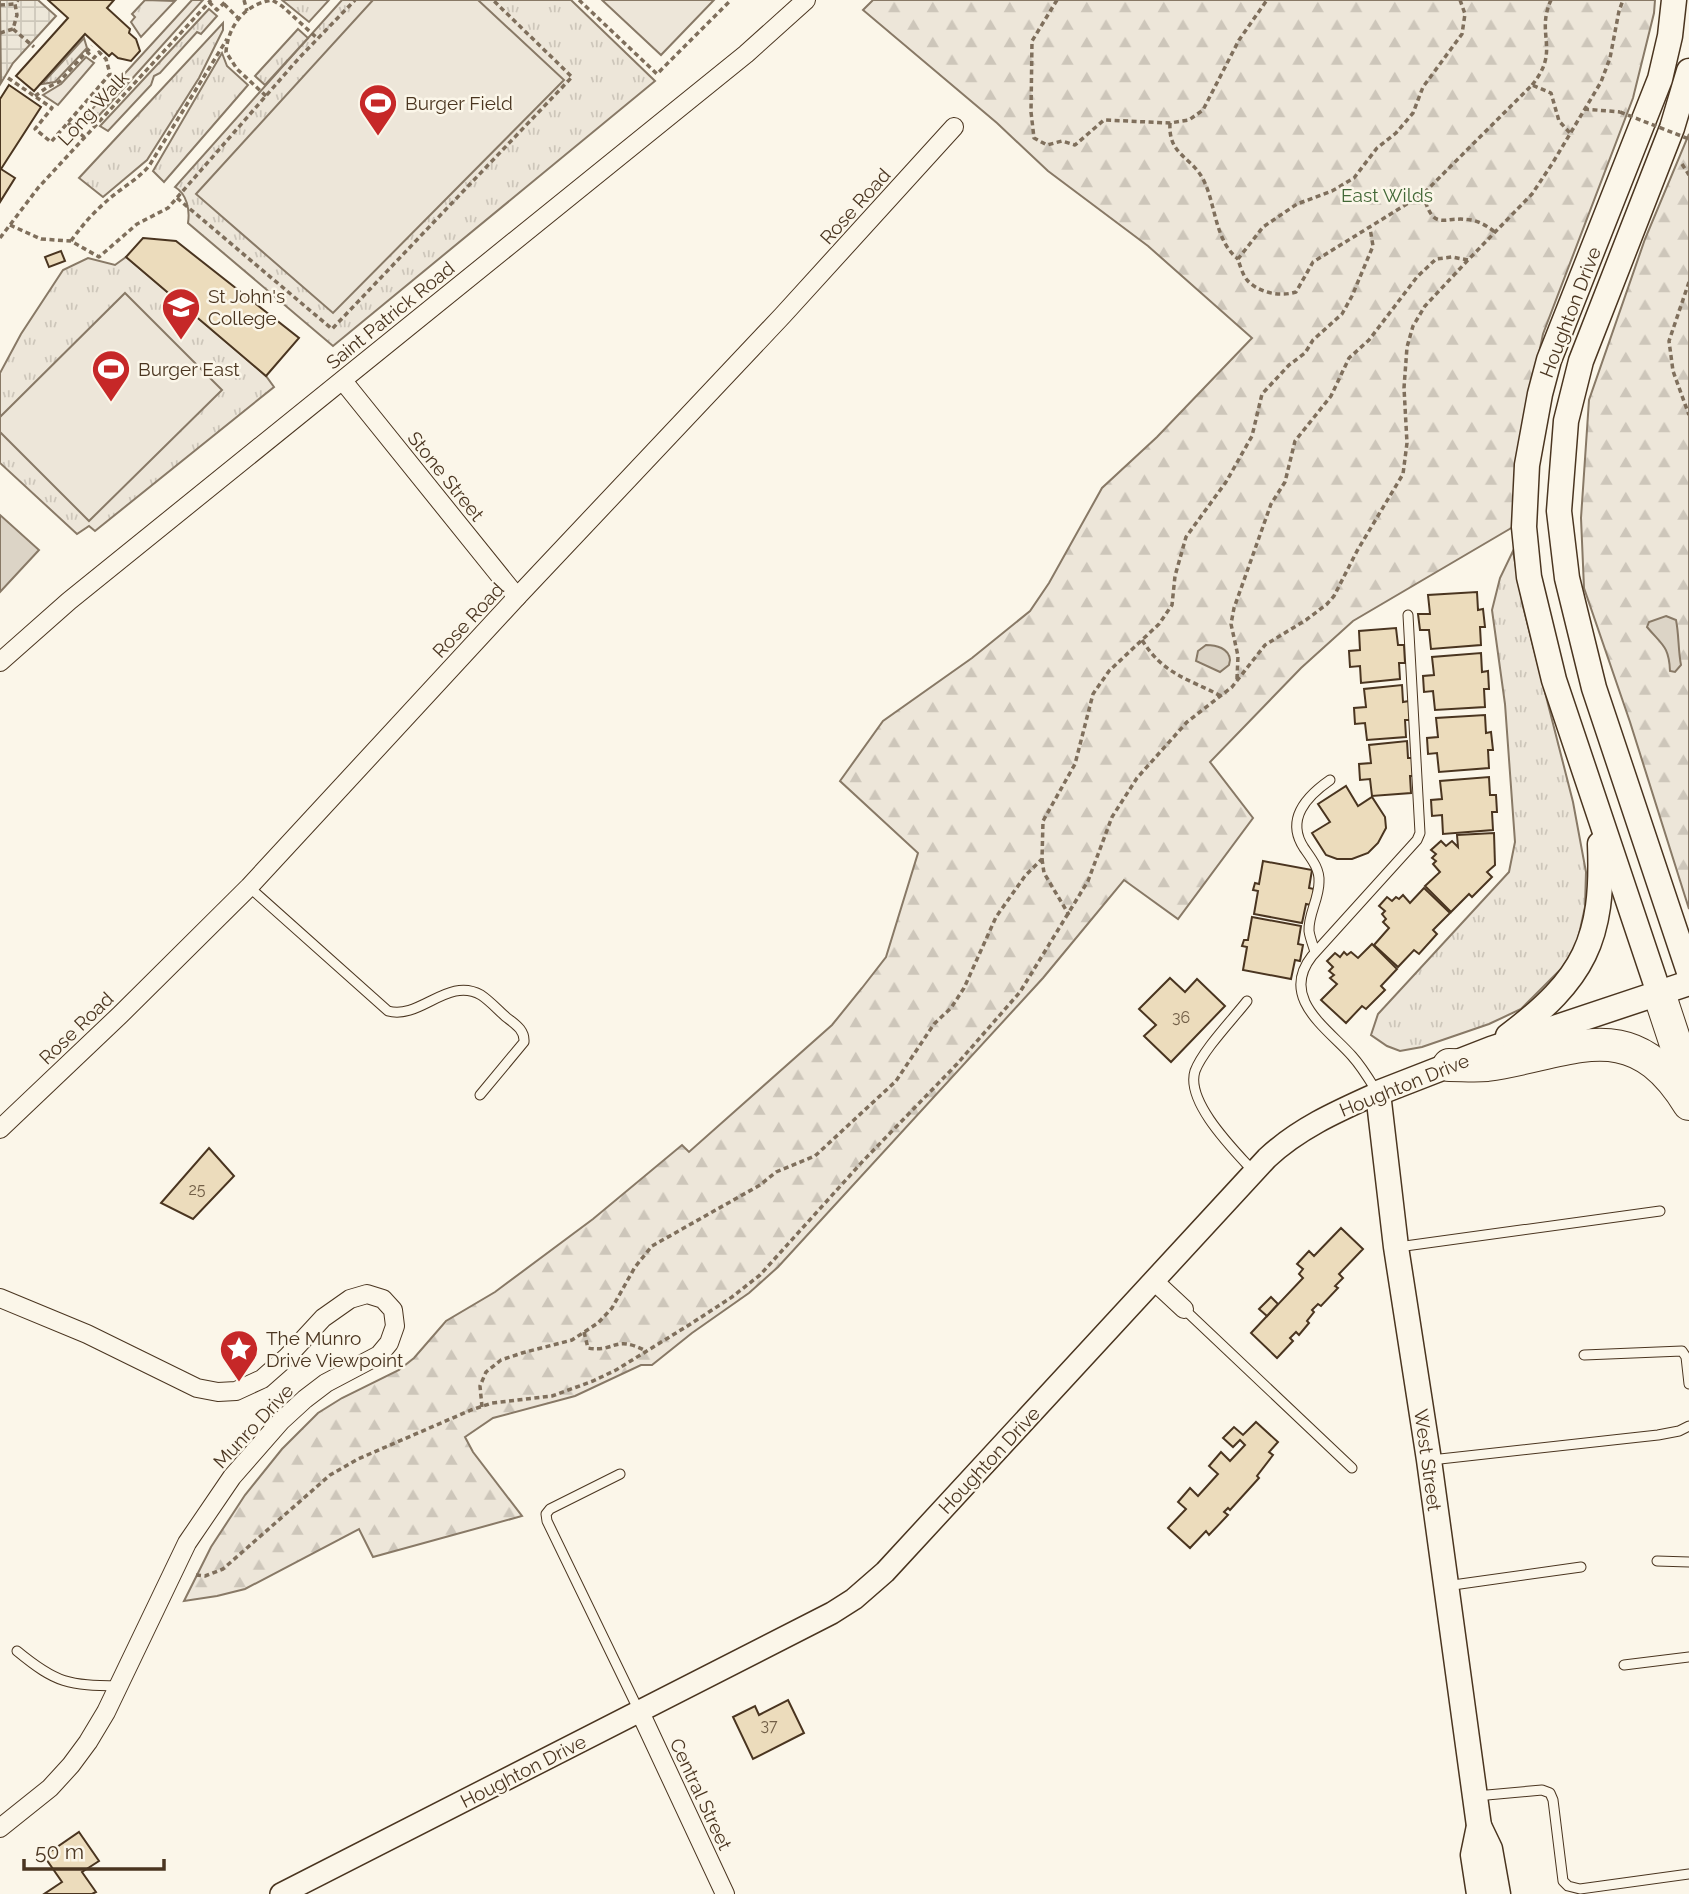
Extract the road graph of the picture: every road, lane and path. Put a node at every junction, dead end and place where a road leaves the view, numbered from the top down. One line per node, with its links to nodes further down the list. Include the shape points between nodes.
1 (244, 0): 18 (path)
2 (355, 0): 23 (path)
3 (493, 0): 40 (path, via 572,77 332,329)
4 (579, 0): 5 (path, via 657,74)
5 (732, 0)
6 (806, 0): 49 (street, Saint Patrick Road, via 746,54)
7 (1057, 0): 34 (path, via 1032,41 1034,138 1048,145 1062,141 1075,145 1104,120)
8 (1267, 0): 34 (path, via 1239,40 1203,110 1189,120)
9 (1460, 0): 46 (path, via 1465,14 1462,34 1396,133 1377,148 1354,178 1297,204 1263,227)
10 (1551, 0): 29 (path, via 1545,13 1546,65)
11 (1623, 0): 32 (path, via 1606,70)
12 (1674, 0): 58 (main road, Houghton Drive, via 1660,79 1549,360 1524,494 1526,553 1540,628)
13 (210, 1): 16 (path, via 217,10); 37 (path, Long Walk)
14 (263, 1): 18 (path); 23 (path, via 282,6)
15 (17, 2): 17 (path); 20 (path)
16 (226, 2): 19 (path)
17 (0, 5)
18 (247, 11): 19 (path)
19 (239, 19): 22 (path)
20 (13, 29): 21 (path); 25 (path)
21 (0, 33)
22 (227, 38): 31 (path, via 231,62); 45 (path, via 149,166 88,218)
23 (318, 39): 31 (path)
24 (92, 46): 26 (path)
25 (34, 47)
26 (87, 52): 30 (path, via 59,82); 33 (path, via 94,58 99,52 103,55 110,74)
27 (1689, 71): 60 (main road, Houghton Drive, via 1672,128 1581,361 1566,421 1560,492 1564,559 1582,646)
28 (8, 78): 30 (path)
29 (1532, 85): 36 (path, via 1551,93 1559,121); 39 (path)
30 (35, 96): 33 (path, via 52,108 35,129 51,142)
31 (266, 96): 40 (path)
32 (1584, 109): 36 (path); 38 (path, bridge, via 1620,112)
33 (68, 123): 37 (path)
34 (1170, 123): 46 (path, via 1172,143 1200,174 1227,248)
35 (954, 127): 51 (street, Rose Road)
36 (1570, 133): 43 (path, via 1532,194)
37 (85, 138): 41 (path, Long Walk)
38 (1689, 139)
39 (1423, 194): 42 (path); 43 (path, via 1431,215 1440,220 1472,220)
40 (177, 198): 45 (path, via 99,257)
41 (10, 225): 44 (path, Long Walk); 45 (path, via 41,239)
42 (1370, 228): 46 (path, via 1313,262 1296,292 1283,296 1260,290 1246,279); 53 (path, via 1373,246 1352,296 1342,314 1262,394 1247,446 1186,537 1172,605)
43 (1496, 233): 47 (path)
44 (0, 238)
45 (71, 241)
46 (1238, 259)
47 (1468, 260): 55 (path, via 1425,306 1413,326 1404,388 1405,462 1390,498 1327,604 1265,645); 55 (path, via 1436,259 1417,277 1369,340 1349,358 1331,396 1295,441 1285,482 1271,504 1234,608 1231,624 1238,656)
48 (1689, 282): 50 (path, via 1669,341 1672,371)
49 (343, 381): 51 (street, Stone Street); 54 (street, Saint Patrick Road)
50 (1689, 415)
51 (517, 597): 61 (street, Rose Road)
52 (1408, 615): 64 (lane, via 1420,833)
53 (1142, 640): 56 (path, via 1171,672); 59 (path, via 1109,671 1093,694 1075,764 1043,821)
54 (0, 662)
55 (1237, 681): 56 (path)
56 (1221, 696): 62 (path, via 1186,722 1124,796)
57 (1330, 780): 64 (lane, via 1304,803 1298,820 1302,845 1319,877 1309,927)
58 (1600, 820): 67 (main road, Houghton Drive); 69 (main road, via 1599,905 1583,959 1552,1000)
59 (1042, 859): 62 (path, via 1044,873); 82 (path, via 996,917 964,988 896,1082 815,1156 776,1172 652,1246 612,1308)
60 (1659, 881): 63 (main road); 65 (main road, Houghton Drive)
61 (249, 887): 73 (lane, via 388,1011 407,1012 442,995 471,992 521,1029 524,1042); 75 (street, Rose Road)
62 (1069, 915): 83 (path, via 1020,992 760,1275)
63 (1689, 931)
64 (1315, 952): 72 (lane, via 1302,974 1307,1007 1359,1064)
65 (1689, 972)
66 (1689, 983): 67 (main road, Houghton Drive)
67 (1659, 993): 69 (main road, Houghton Drive); 71 (highway)
68 (1247, 1001): 76 (lane, via 1204,1056 1195,1072 1194,1089 1223,1137)
69 (1491, 1049): 70 (main road, Houghton Drive)
70 (1449, 1065): 72 (main road, Houghton Drive); 74 (highway, via 1485,1065 1580,1045 1612,1044 1656,1063)
71 (1689, 1084)
72 (1378, 1094): 76 (street, Houghton Drive, via 1298,1134); 78 (main road, West Street)
73 (480, 1095)
74 (1689, 1104)
75 (0, 1129)
76 (1254, 1171): 79 (street, Houghton Drive)
77 (1660, 1211): 78 (lane)
78 (1396, 1247): 88 (main road, West Street)
79 (1155, 1282): 81 (street); 100 (street, Houghton Drive, via 864,1592)
80 (0, 1298): 99 (street, Munro Drive, via 197,1388 218,1392 236,1391 262,1379 323,1318 350,1299 376,1295 395,1318 394,1334 385,1349 305,1399 232,1478 187,1543)
81 (1184, 1310): 89 (lane)
82 (584, 1332): 83 (path, via 589,1348 631,1343); 86 (path, via 572,1340 500,1360 486,1372 480,1386)
83 (646, 1351): 86 (path, via 593,1381 552,1396)
84 (1584, 1355): 85 (lane, via 1682,1351)
85 (1689, 1384)
86 (482, 1407): 94 (path, via 330,1475 223,1569)
87 (1689, 1426): 88 (lane, via 1658,1435)
88 (1429, 1460): 95 (main road, West Street)
89 (1352, 1468)
90 (620, 1474): 100 (lane, via 545,1514)
91 (1657, 1561): 92 (lane)
92 (1689, 1562)
93 (1581, 1567): 95 (lane)
94 (196, 1575)
95 (1445, 1586): 101 (main road, West Street)
96 (17, 1651): 99 (lane, via 39,1670 74,1685)
97 (1689, 1657): 98 (lane)
98 (1623, 1665)
99 (118, 1686): 103 (street, Munro Drive, via 71,1765)
100 (639, 1712): 105 (street, Houghton Drive); 106 (street, Central Street)
101 (1474, 1796): 102 (main road, West Street); 104 (lane, via 1550,1793 1563,1881 1568,1886 1580,1889)
102 (1479, 1826): 107 (main road, West Street, via 1473,1855); 108 (main road, West Street, via 1490,1849)
103 (0, 1828)
104 (1689, 1874)
105 (281, 1894)
106 (725, 1894)
107 (1479, 1894)
108 (1498, 1894)

